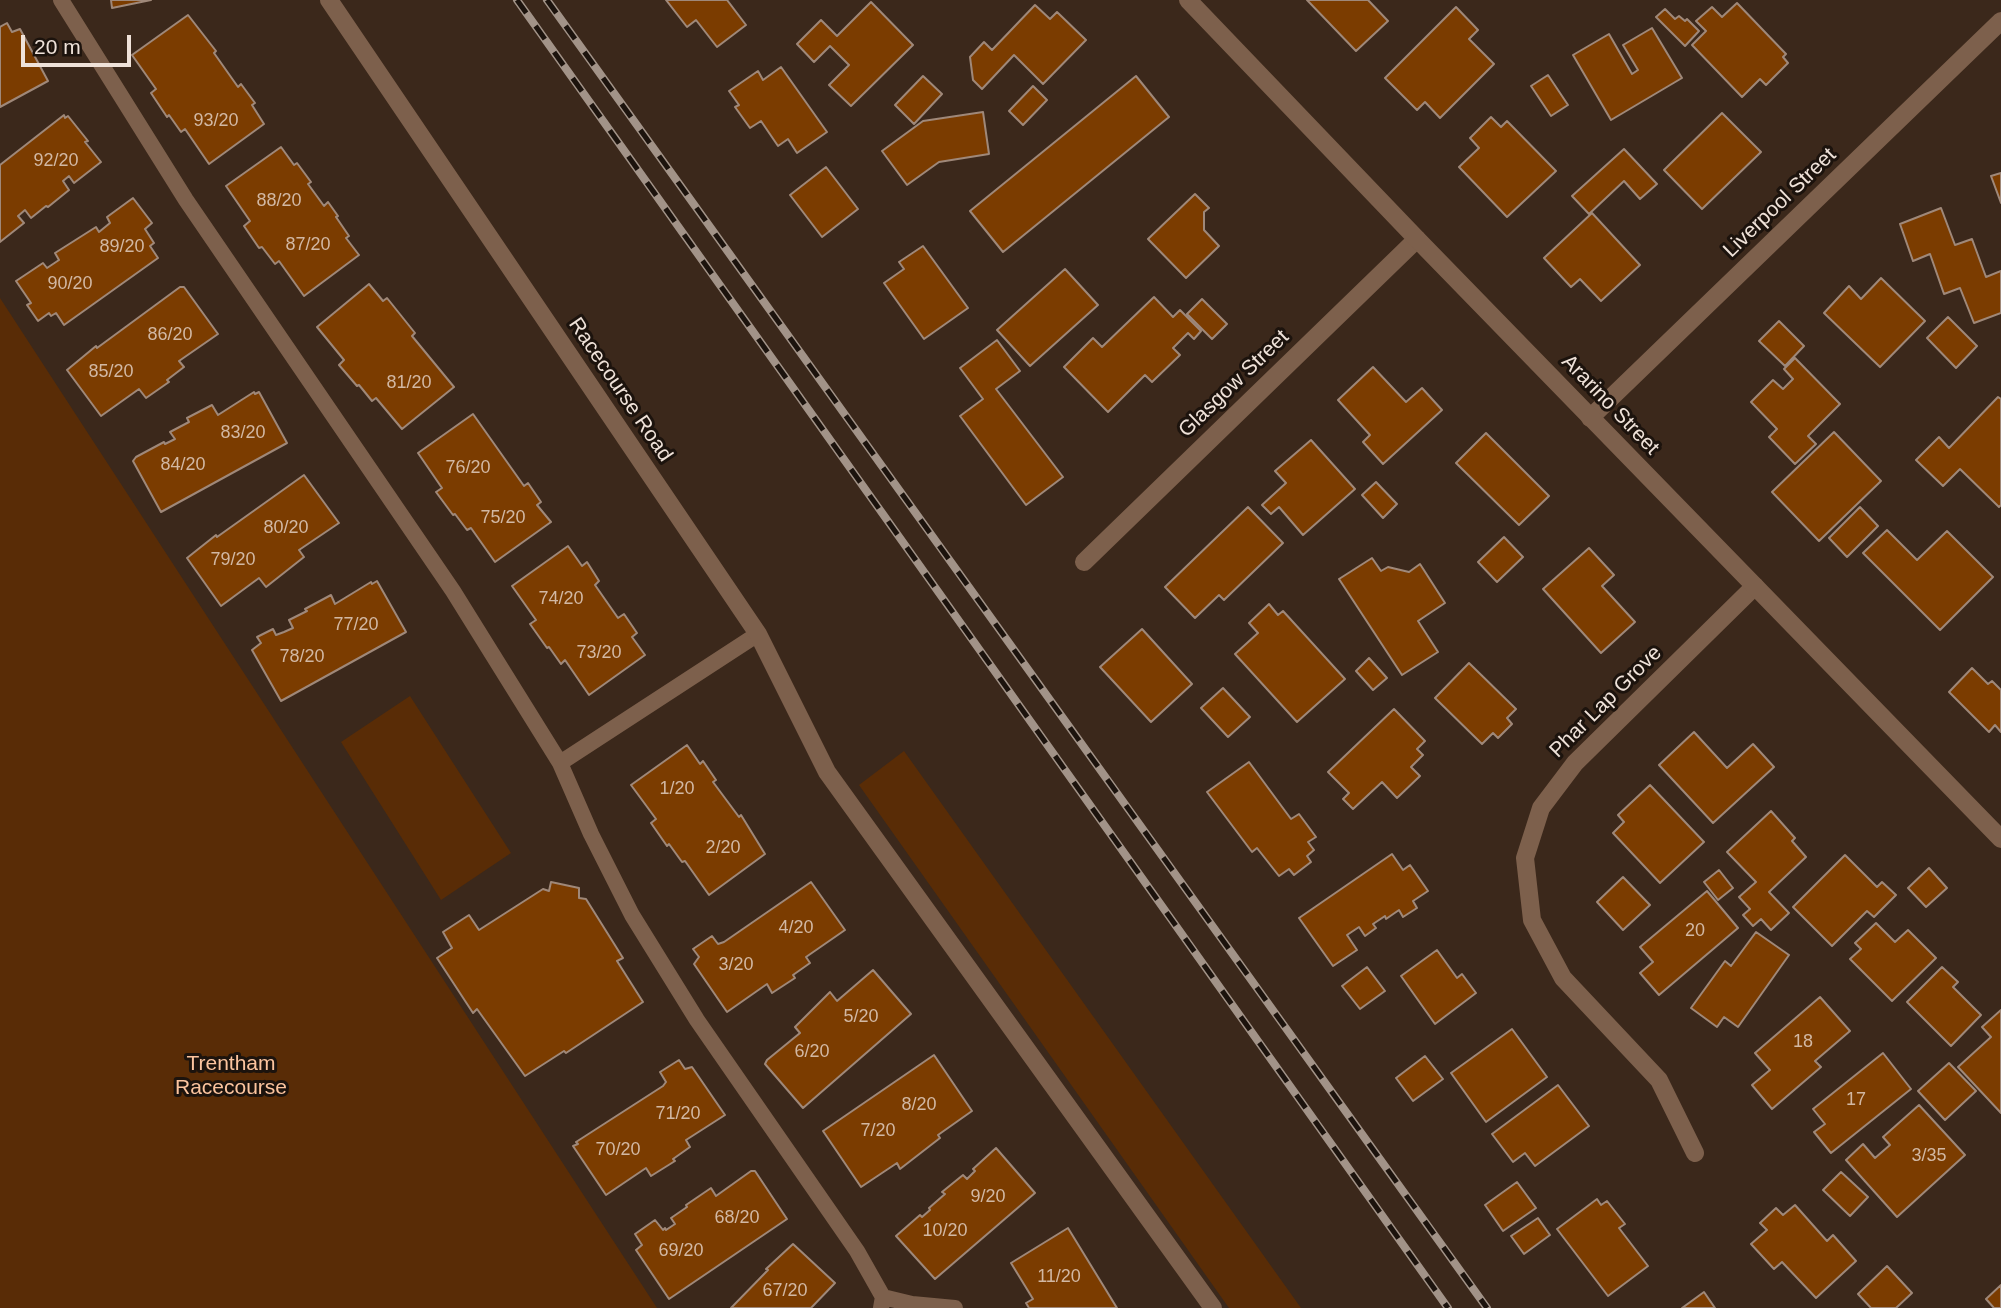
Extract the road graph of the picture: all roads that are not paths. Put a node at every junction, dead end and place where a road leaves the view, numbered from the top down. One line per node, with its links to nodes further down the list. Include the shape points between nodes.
1 (61, 0): 10 (lane, via 186,200 453,591)
2 (329, 0): 9 (street, Racecourse Road)
3 (1188, 0): 5 (street, Ararino Street)
4 (2001, 21): 6 (street, Liverpool Street)
5 (1417, 239): 6 (street, Ararino Street); 7 (street, Glasgow Street)
6 (1590, 418): 8 (street, Ararino Street)
7 (1084, 562)
8 (1755, 586): 11 (street, Ararino Street); 12 (street, Phar Lap Grove, via 1574,763 1541,808 1525,858 1532,920 1563,978 1659,1080)
9 (758, 634): 10 (lane); 15 (street, Racecourse Road, via 827,772 856,815)
10 (560, 763): 13 (lane, via 632,915 697,1020 857,1251)
11 (2001, 839)
12 (1695, 1153)
13 (882, 1303): 14 (lane)
14 (955, 1308)
15 (1213, 1308)

